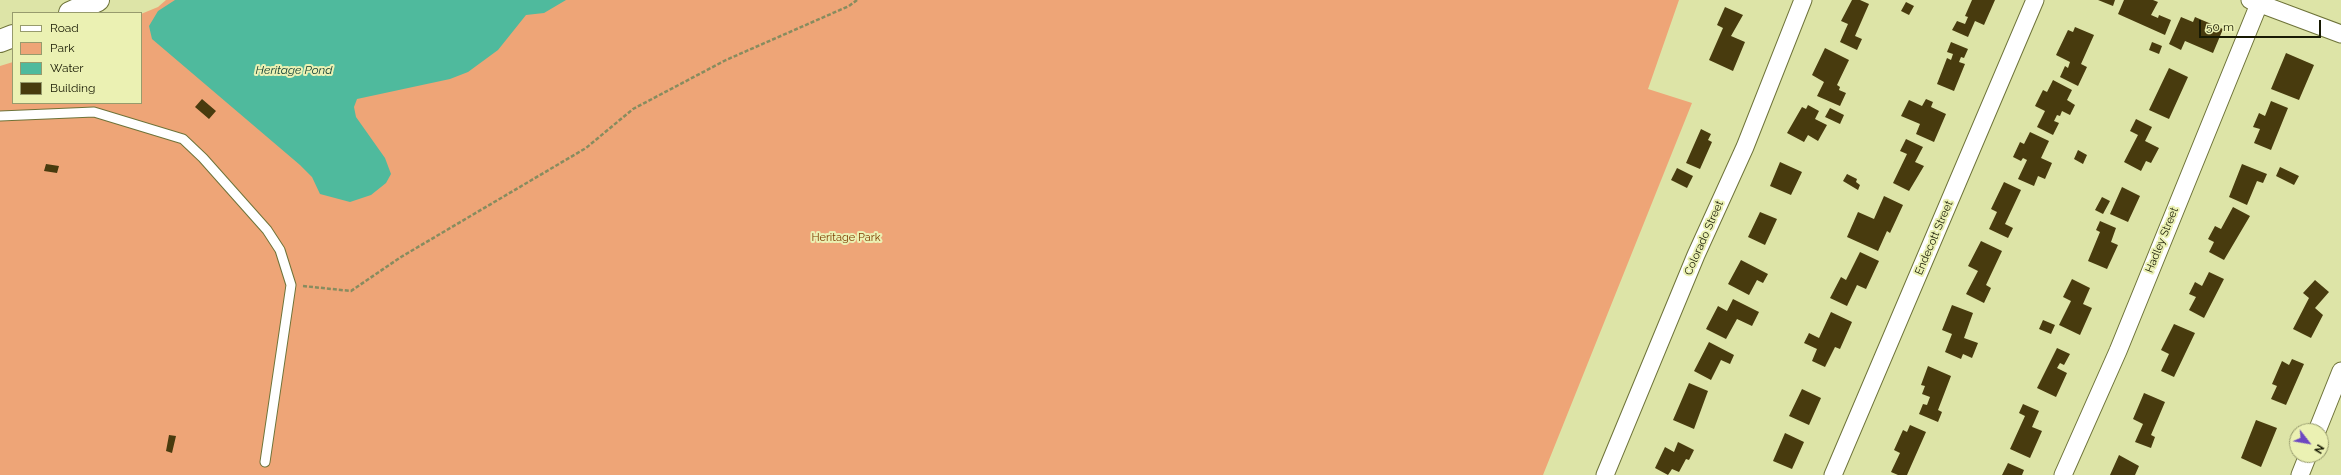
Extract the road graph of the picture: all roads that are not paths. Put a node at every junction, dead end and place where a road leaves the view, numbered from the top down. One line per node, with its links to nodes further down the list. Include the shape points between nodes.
1 (98, 0): 5 (main road)
2 (1803, 0): 14 (street, Colorado Street, via 1745,147 1696,255)
3 (2035, 0): 15 (street, Endecott Street)
4 (2255, 2): 6 (street); 16 (street, Hadley Street, via 2118,351)
5 (72, 12)
6 (2341, 34)
7 (12, 36): 8 (main road)
8 (0, 41)
9 (0, 116): 12 (lane, via 94,112 183,139 267,230 280,250 291,285)
10 (2341, 371): 11 (street)
11 (2320, 423)
12 (265, 462)
13 (2305, 463): 17 (street)
14 (1605, 475)
15 (1833, 475)
16 (2063, 475)
17 (2300, 475)

